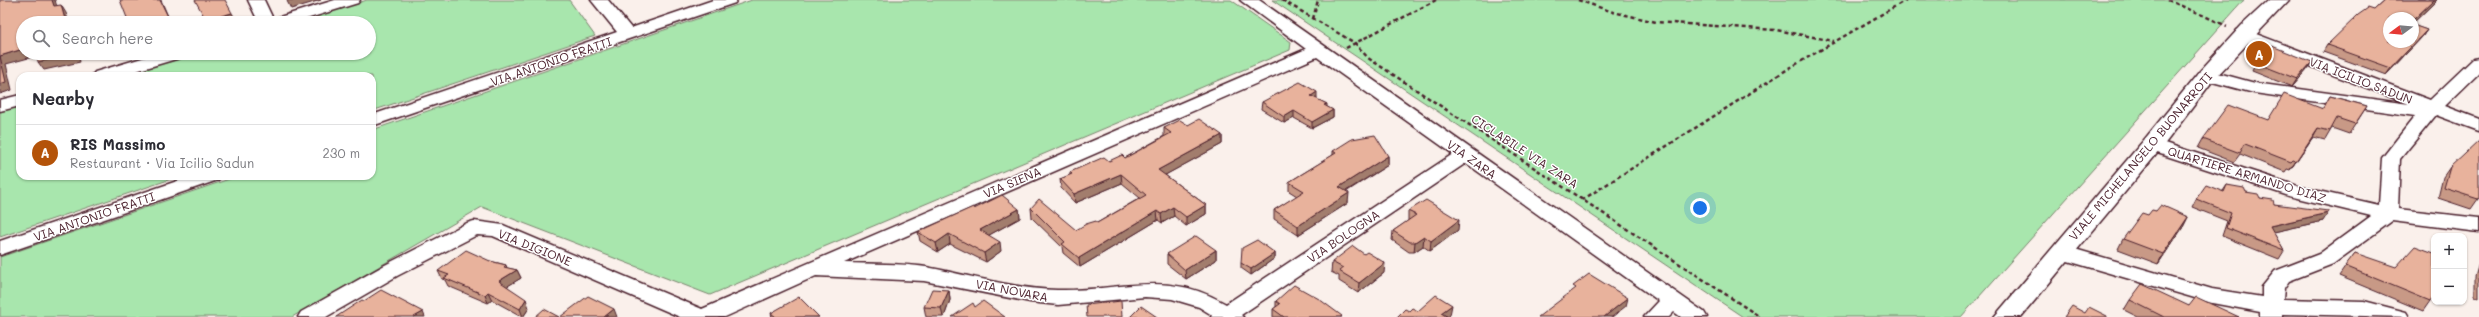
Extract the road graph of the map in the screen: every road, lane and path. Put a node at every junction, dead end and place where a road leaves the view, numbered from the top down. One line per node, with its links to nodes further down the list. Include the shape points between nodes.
1 (256, 0): 13 (street)
2 (352, 0): 14 (street)
3 (599, 0): 17 (street)
4 (729, 0): 17 (street, VIA ANTONIO FRATTI)
5 (1248, 0): 20 (street, VIA ZARA)
6 (1282, 0): 15 (path, CICLABILE VIA ZARA)
7 (1318, 0): 15 (path)
8 (1436, 0): 19 (path)
9 (1578, 0): 18 (path, via 1613,12 1656,22 1776,30)
10 (1906, 0): 18 (path)
11 (2168, 0): 16 (path)
12 (2280, 0): 16 (street, VIALE MICHELANGELO BUONARROTI)
13 (264, 16)
14 (299, 16)
15 (1313, 19): 19 (path, CICLABILE VIA ZARA)
16 (2243, 34): 24 (street, VIALE MICHELANGELO BUONARROTI); 27 (street, VIA ICILIO SADUN)
17 (628, 35): 28 (street, VIA ANTONIO FRATTI)
18 (1834, 41): 33 (path)
19 (1355, 43): 20 (path); 33 (path, CICLABILE VIA ZARA, via 1368,58)
20 (1324, 52): 31 (street, VIA ZARA); 38 (street, VIA SIENA)
21 (154, 60): 23 (street)
22 (2479, 63): 27 (street)
23 (114, 72)
24 (2207, 75): 27 (street, via 2254,88); 30 (street, VIALE MICHELANGELO BUONARROTI)
25 (16, 101): 26 (street)
26 (0, 106)
27 (2430, 110): 29 (street, VIA ICILIO SADUN); 34 (street, via 2391,158)
28 (376, 120)
29 (2479, 126)
30 (2152, 145): 34 (street, QUARTIERE ARMANDO DIAZ, via 2296,192); 37 (street, VIALE MICHELANGELO BUONARROTI)
31 (1465, 155): 39 (street, VIA ZARA); 41 (street, VIA BOLOGNA)
32 (199, 180): 36 (street, VIA ANTONIO FRATTI)
33 (1582, 200): 47 (path, CICLABILE VIA ZARA)
34 (2388, 214): 35 (street, QUARTIERE ARMANDO DIAZ); 40 (street, via 2326,259 2282,276 2273,286)
35 (2479, 225)
36 (0, 248)
37 (2061, 252): 40 (street); 48 (street, VIALE MICHELANGELO BUONARROTI)
38 (812, 269): 41 (street, VIA NOVARA, via 924,274 1058,298 1145,290 1172,292 1197,298); 44 (street, VIA SIENA)
39 (1674, 301): 45 (street); 46 (street, VIA ZARA)
40 (2271, 312): 49 (street, via 2364,309)
41 (1227, 316)
42 (309, 317): 43 (street, VIA DIGIONE, via 390,270 474,228 496,230)
43 (700, 317)
44 (705, 317)
45 (1655, 317)
46 (1696, 317)
47 (1760, 317)
48 (2007, 317)
49 (2398, 317)

